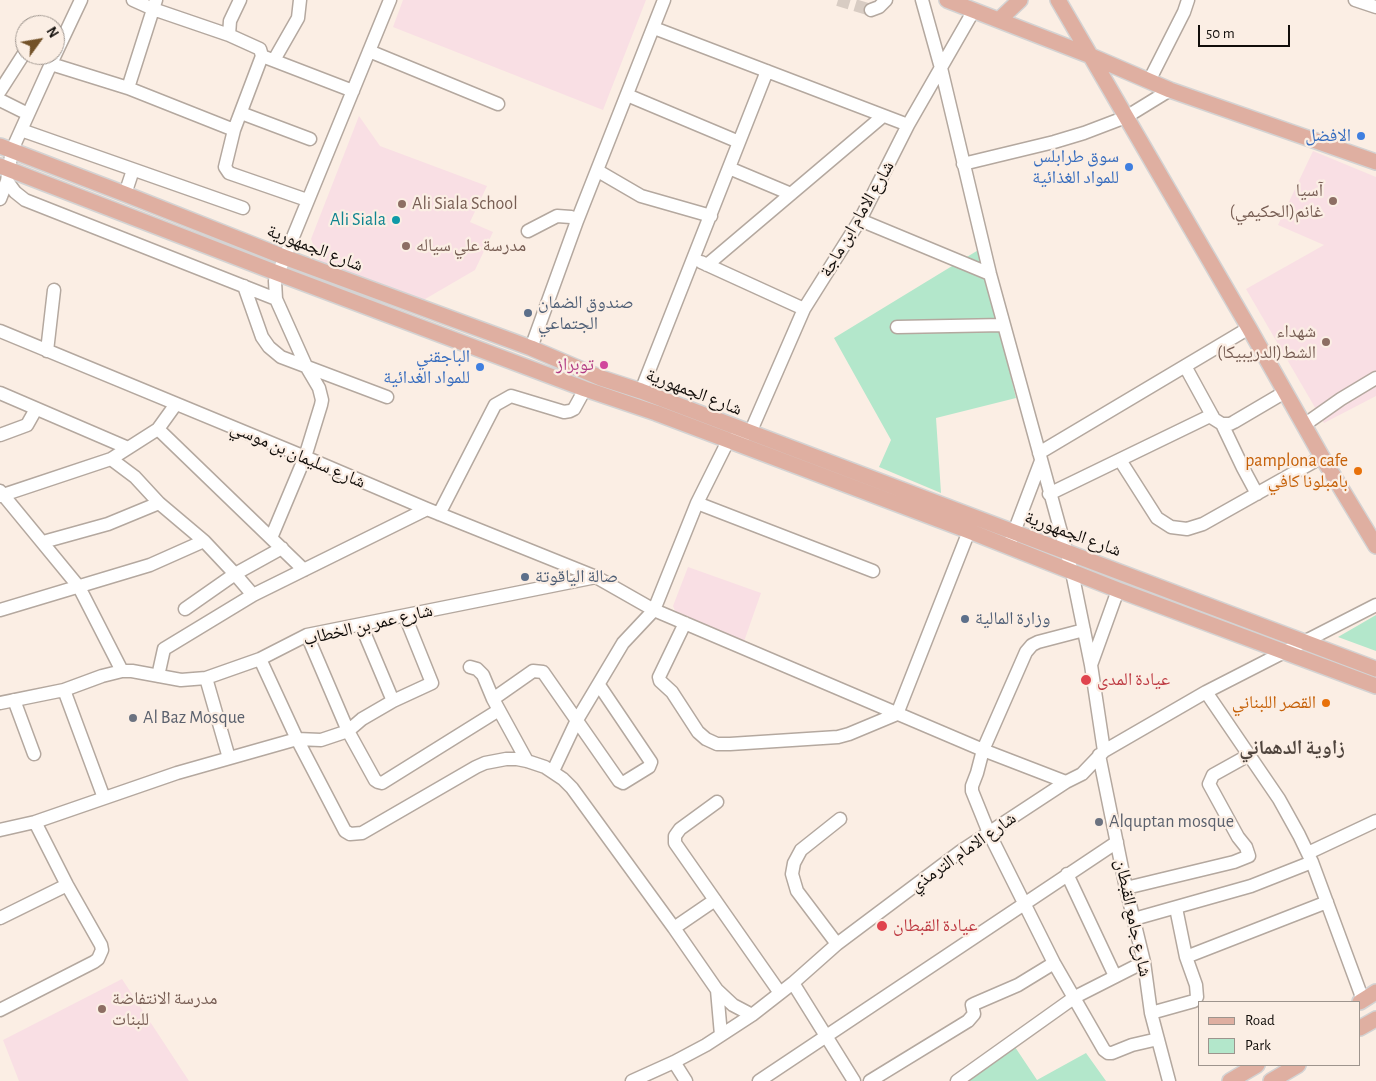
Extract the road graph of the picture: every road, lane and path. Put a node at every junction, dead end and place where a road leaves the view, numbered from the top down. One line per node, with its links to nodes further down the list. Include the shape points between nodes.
1 (81, 0): 20 (street)
2 (133, 0): 14 (street)
3 (240, 0): 21 (street, via 230,21)
4 (300, 0): 25 (street, via 298,18)
5 (390, 0): 22 (street)
6 (664, 0): 19 (street)
7 (886, 0): 16 (street)
8 (922, 0): 29 (street, شارع جامع القبطان)
9 (947, 0): 17 (main road)
10 (1020, 0): 18 (main road)
11 (1058, 0): 24 (main road)
12 (1188, 0): 31 (street)
13 (1355, 0): 15 (street)
14 (155, 5): 21 (street); 32 (street)
15 (1376, 7)
16 (871, 10)
17 (974, 10): 18 (main road); 29 (street, شارع الامام ابن ماجة)
18 (999, 20): 24 (main road)
19 (654, 28): 30 (street); 36 (street)
20 (65, 29)
21 (229, 35): 23 (street, via 260,49)
22 (369, 51): 35 (street); 38 (street)
23 (262, 56): 25 (street); 39 (street)
24 (1091, 56): 31 (main road); 42 (main road)
25 (274, 60): 35 (street)
26 (65, 62): 32 (street)
27 (17, 65): 34 (street)
28 (51, 65): 40 (street)
29 (941, 68): 43 (street, شارع الامام ابن ماجة); 50 (street, شارع جامع القبطان)
30 (767, 71): 41 (street); 47 (street)
31 (1149, 81): 33 (main road)
32 (128, 88): 45 (street)
33 (1170, 90): 42 (street); 49 (main road)
34 (0, 91)
35 (353, 91): 58 (street)
36 (627, 95): 47 (street); 53 (street)
37 (0, 100): 40 (street)
38 (498, 104)
39 (241, 113): 45 (street); 46 (street)
40 (28, 114): 44 (street)
41 (883, 116): 43 (street); 56 (street)
42 (1126, 117): 50 (street, via 1054,142); 75 (main road)
43 (908, 126): 61 (street, شارع الامام ابن ماجة)
44 (21, 130): 48 (street); 52 (street)
45 (234, 130): 58 (street, via 226,171)
46 (310, 139)
47 (740, 142): 51 (street)
48 (6, 148): 54 (street); 55 (main road, شارع الجمهورية)
49 (1376, 162)
50 (963, 164): 68 (street, شارع جامع القبطان)
51 (729, 168): 56 (street); 60 (street)
52 (133, 170): 55 (street); 59 (street)
53 (598, 171): 60 (street, via 641,196); 62 (street)
54 (5, 173): 57 (street); 67 (main road, شارع الجمهورية); 69 (street, via 15,192 25,200)
55 (125, 194): 64 (main road, شارع الجمهورية)
56 (791, 194): 66 (street)
57 (0, 199)
58 (307, 200): 64 (street)
59 (243, 208)
60 (711, 216): 65 (street)
61 (860, 220): 68 (street); 72 (street, شارع الامام ابن ماجة)
62 (578, 221): 63 (street, via 557,216); 77 (street)
63 (528, 232)
64 (284, 257): 67 (street); 77 (main road, شارع الجمهورية)
65 (694, 258): 66 (street); 83 (street)
66 (707, 266): 72 (street)
67 (277, 273): 71 (street); 82 (main road, شارع الجمهورية)
68 (990, 274): 73 (street, شارع جامع القبطان)
69 (244, 286): 71 (street); 79 (street, via 262,338 280,357)
70 (54, 290): 78 (street)
71 (276, 299): 79 (street)
72 (804, 308): 92 (street, شارع الامام ابن ماجة)
73 (1004, 325): 74 (street); 97 (street, شارع جامع القبطان)
74 (898, 327)
75 (1250, 328): 80 (street); 84 (main road)
76 (0, 332): 78 (street, شارع سليمان بن موسي)
77 (531, 348): 83 (main road, شارع الجمهورية)
78 (47, 351): 87 (street, شارع سليمان بن موسي)
79 (306, 366): 86 (street); 96 (street, via 319,388 322,405)
80 (1185, 366): 89 (street); 97 (street)
81 (1376, 378): 90 (street)
82 (586, 389): 94 (main road, شارع الجمهورية); 106 (street, via 570,412 511,396 495,405)
83 (641, 391): 92 (main road, شارع الجمهورية)
84 (1285, 392): 89 (street, via 1230,424); 90 (main road)
85 (0, 393): 88 (street)
86 (387, 397)
87 (176, 404): 91 (street); 96 (street, شارع سليمان بن موسي)
88 (36, 409): 93 (street, via 26,424); 95 (street)
89 (1217, 419): 100 (street); 103 (street)
90 (1304, 425): 98 (main road)
91 (158, 429): 95 (street); 109 (street)
92 (750, 433): 94 (street); 108 (main road, شارع الجمهورية)
93 (0, 434)
94 (728, 441): 105 (street); 107 (main road, شارع الجمهورية)
95 (128, 448): 99 (street)
96 (305, 457): 106 (street, شارع سليمان بن موسي); 109 (street)
97 (1040, 457): 102 (street, شارع جامع القبطان); 108 (street)
98 (1322, 457): 103 (street); 112 (main road)
99 (112, 459): 101 (street); 104 (street, via 135,477)
100 (1120, 460): 102 (street); 103 (street, via 1152,512 1164,524 1179,529 1195,528)
101 (1, 494): 111 (street)
102 (1049, 494): 115 (street, شارع جامع القبطان)
103 (1257, 494)
104 (159, 503): 110 (street); 111 (street, via 108,524)
105 (697, 503): 117 (street); 127 (street)
106 (433, 512): 116 (street); 120 (street, شارع سليمان بن موسي)
107 (969, 531): 113 (main road, شارع الجمهورية); 150 (street)
108 (1014, 532): 113 (street); 115 (main road, شارع الجمهورية)
109 (271, 538): 114 (street)
110 (204, 541): 119 (street); 121 (street, via 150,565)
111 (43, 542): 121 (street)
112 (1376, 546)
113 (1009, 547): 118 (main road, شارع الجمهورية)
114 (282, 548): 116 (street); 119 (street)
115 (1066, 551): 118 (street, شارع جامع القبطان); 133 (main road, شارع الجمهورية)
116 (304, 570): 123 (street)
117 (874, 571)
118 (1072, 572): 122 (main road, شارع الجمهورية); 131 (street, شارع جامع القبطان)
119 (235, 574): 123 (street); 126 (street)
120 (596, 577): 127 (street, شارع سليمان بن موسي); 128 (street, شارع عمر بن الخطاب)
121 (79, 587): 125 (street); 139 (street)
122 (1118, 590): 134 (main road, شارع الجمهورية); 136 (street)
123 (253, 595): 140 (street, via 164,650)
124 (1376, 605): 133 (street, شارع الامام الترمذي)
125 (0, 610)
126 (185, 610)
127 (654, 610): 129 (street, شارع سليمان بن موسي); 142 (street, via 623,643)
128 (406, 616): 130 (street, شارع عمر بن الخطاب); 147 (street, via 432,684)
129 (685, 623): 150 (street, شارع سليمان بن موسي); 150 (street, via 659,677 660,681 672,692 698,732 717,744 838,737)
130 (361, 625): 132 (street, شارع عمر بن الخطاب); 147 (street)
131 (1084, 630): 136 (street, شارع جامع القبطان); 154 (street, via 1030,647)
132 (307, 635): 135 (street, شارع عمر بن الخطاب); 152 (street)
133 (1305, 643): 134 (street, شارع الامام الترمذي); 138 (main road, شارع الجمهورية)
134 (1284, 652): 143 (main road, شارع الجمهورية); 145 (street, شارع الامام الترمذي)
135 (260, 659): 141 (street, شارع عمر بن الخطاب); 153 (street)
136 (1091, 665): 155 (street, شارع جامع القبطان)
137 (470, 666): 149 (street, via 482,674)
138 (1376, 669)
139 (122, 671): 140 (street, شارع عمر بن الخطاب); 144 (street, شارع عمر بن الخطاب)
140 (158, 676): 141 (street, شارع عمر بن الخطاب, via 181,680)
141 (206, 678): 158 (street)
142 (599, 685): 151 (street); 151 (street, via 651,766 625,783 620,782)
143 (1376, 686)
144 (64, 690): 146 (street, شارع عمر بن الخطاب); 162 (street)
145 (1206, 692): 155 (street, شارع الامام الترمذي); 157 (street)
146 (14, 700): 148 (street, شارع عمر بن الخطاب); 156 (street)
147 (393, 701): 152 (street)
148 (0, 703)
149 (496, 704): 151 (street, via 533,671 540,671); 152 (street, via 382,783 375,780); 159 (street)
150 (897, 714): 154 (street, شارع سليمان بن موسي)
151 (577, 720): 160 (street)
152 (348, 731): 153 (street, via 321,740)
153 (297, 739): 158 (street); 159 (street, via 341,826 356,835 476,767 501,760)
154 (983, 750): 161 (street, شارع سليمان بن موسي); 168 (street, via 972,791)
155 (1101, 753): 161 (street, شارع الامام الترمذي, via 1082,774); 169 (street, شارع جامع القبطان)
156 (34, 754)
157 (1249, 755): 170 (street, via 1279,799); 173 (street, via 1213,775 1209,784 1249,856)
158 (230, 758): 162 (street)
159 (527, 761): 160 (street)
160 (553, 771): 180 (street, via 572,788)
161 (1066, 782): 168 (street, شارع الامام الترمذي)
162 (104, 798): 166 (street)
163 (717, 802): 174 (street, via 680,829 675,839)
164 (840, 819): 181 (street, via 801,850 792,874 797,891)
165 (1376, 820): 170 (street)
166 (35, 822): 167 (street); 172 (street)
167 (0, 830)
168 (989, 833): 175 (street); 181 (street, شارع الامام الترمذي)
169 (1117, 842): 171 (street); 173 (street, شارع جامع القبطان)
170 (1310, 858): 176 (street); 177 (street, via 1251,886)
171 (1067, 874): 175 (street); 185 (street)
172 (67, 885): 178 (street); 191 (street, via 101,944 100,955 94,962)
173 (1126, 888): 179 (street, شارع جامع القبطان)
174 (715, 900): 180 (street); 188 (street)
175 (1025, 902): 184 (street); 197 (street)
176 (1327, 902): 182 (street); 190 (street)
177 (1176, 908): 179 (street); 182 (street)
178 (0, 918)
179 (1134, 919): 183 (street, شارع جامع القبطان)
180 (674, 928): 187 (street)
181 (837, 944): 186 (street, شارع الامام الترمذي)
182 (1186, 957): 192 (street, via 1197,997 1194,1001)
183 (1144, 962): 185 (street); 192 (street, شارع جامع القبطان)
184 (1054, 963): 189 (street); 206 (street, via 1018,985 972,1005 974,1014 968,1021)
185 (1115, 976): 189 (street)
186 (793, 983): 188 (street, شارع الامام الترمذي); 197 (street)
187 (717, 990): 193 (street); 196 (street)
188 (780, 993): 193 (street, شارع الامام الترمذي)
189 (1075, 997): 198 (street, via 1106,1052 1112,1054); 207 (street)
190 (1366, 998)
191 (1, 1005)
192 (1151, 1013): 198 (street, شارع جامع القبطان)
193 (752, 1016): 196 (street, شارع الامام الترمذي)
194 (1376, 1018): 195 (main road)
195 (1361, 1027)
196 (721, 1035): 199 (street, شارع الامام الترمذي)
197 (826, 1036): 204 (street); 205 (street)
198 (1158, 1039): 208 (street, شارع جامع القبطان)
199 (674, 1062): 202 (street, شارع الامام الترمذي); 203 (street)
200 (1255, 1066): 209 (main road)
201 (1296, 1066): 210 (main road)
202 (632, 1081)
203 (686, 1081)
204 (759, 1081)
205 (854, 1081)
206 (870, 1081)
207 (957, 1081)
208 (1169, 1081)
209 (1230, 1081)
210 (1271, 1081)

